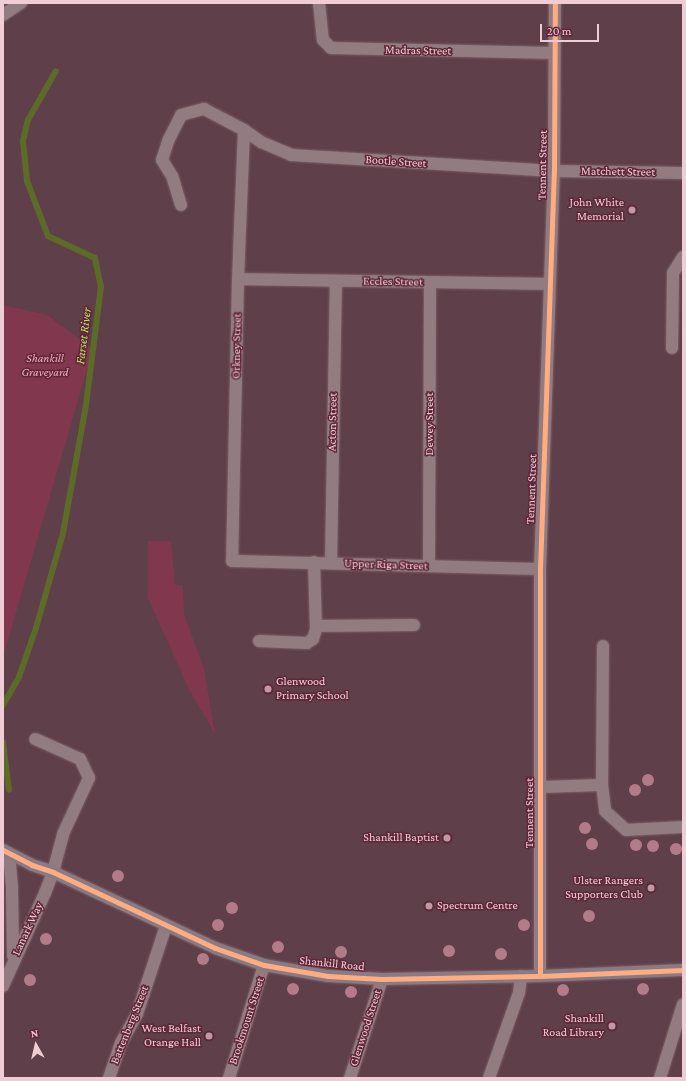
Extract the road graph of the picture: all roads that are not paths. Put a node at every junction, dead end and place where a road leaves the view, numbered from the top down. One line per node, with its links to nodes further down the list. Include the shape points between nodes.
1 (21, 3): 4 (street)
2 (319, 3): 5 (street, Madras Street, via 323,40 331,48)
3 (555, 3): 5 (street, Tennent Street)
4 (3, 15)
5 (554, 53): 7 (street, Tennent Street)
6 (244, 130): 7 (street, Bootle Street, via 261,142 291,155); 9 (street, Bootle Street, via 204,109 181,115 162,160 172,176); 11 (street, Orkney Street)
7 (554, 171): 8 (street, Matchett Street); 14 (street, Tennent Street)
8 (683, 172)
9 (181, 205)
10 (683, 257): 15 (street, via 673,273)
11 (238, 279): 12 (street, Eccles Street); 16 (street, Orkney Street)
12 (336, 281): 13 (street, Eccles Street); 18 (street, Acton Street)
13 (430, 283): 14 (street, Eccles Street); 19 (street, Dewey Street)
14 (548, 284): 20 (street, Tennent Street)
15 (672, 348)
16 (232, 561): 17 (street, Upper Riga Street)
17 (314, 562): 18 (street, Upper Riga Street); 22 (street)
18 (331, 563): 19 (street, Upper Riga Street)
19 (429, 566): 20 (street, Upper Riga Street)
20 (540, 569): 27 (street, Tennent Street)
21 (414, 625): 22 (street)
22 (316, 626): 23 (street, via 313,639 307,643)
23 (259, 641)
24 (603, 646): 26 (street)
25 (35, 740): 30 (street, Lanark Way, via 80,759 89,778 63,834)
26 (602, 785): 27 (street); 28 (street, via 605,811 626,830)
27 (540, 787): 36 (street, Tennent Street)
28 (683, 827)
29 (6, 852): 30 (main road, Shankill Road); 32 (street, via 12,889)
30 (53, 872): 31 (main road, Shankill Road); 32 (street, Lanark Way)
31 (166, 926): 33 (main road, Shankill Road, via 215,948); 40 (street, Battenberg Street, via 137,1014 121,1043)
32 (13, 960): 38 (street, Lanark Way)
33 (264, 965): 37 (main road, Shankill Road, via 328,976); 41 (street, Brookmount Street)
34 (683, 970): 36 (main road, Shankill Road)
35 (521, 976): 36 (main road, Shankill Road); 37 (main road, Shankill Road); 43 (street, via 518,997)
36 (540, 976)
37 (382, 978): 42 (street, Glenwood Street)
38 (3, 986)
39 (683, 1004): 44 (street)
40 (109, 1078)
41 (229, 1078)
42 (350, 1078)
43 (489, 1078)
44 (660, 1078)

